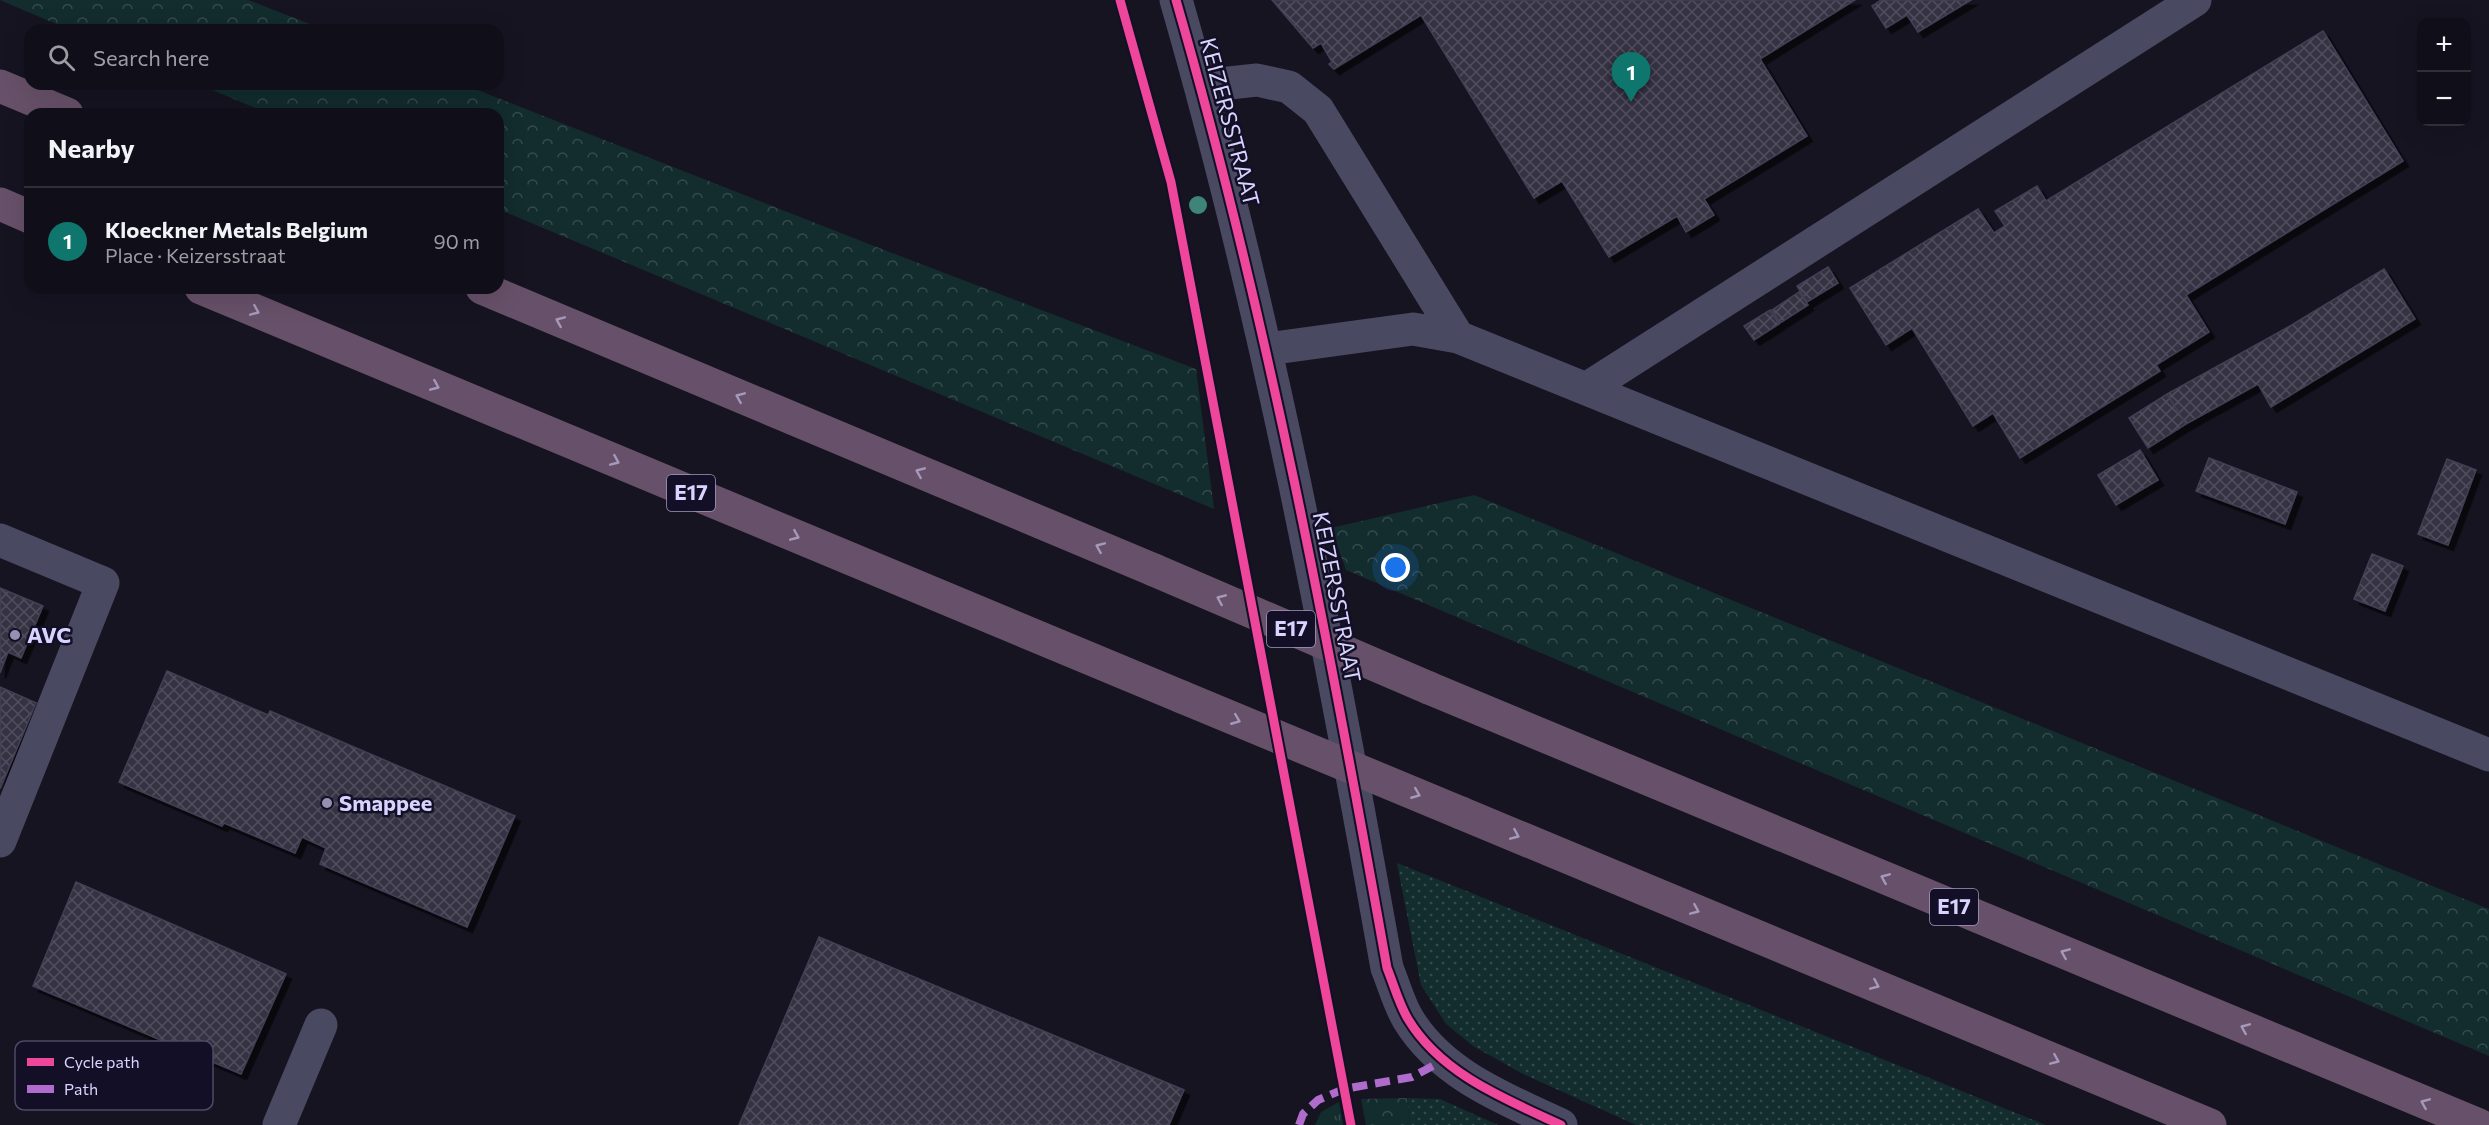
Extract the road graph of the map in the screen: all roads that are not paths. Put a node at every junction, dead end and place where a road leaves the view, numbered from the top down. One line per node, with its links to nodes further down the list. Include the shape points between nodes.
1 (1176, 0): 4 (street, KEIZERSSTRAAT)
2 (2195, 0): 12 (street)
3 (0, 86): 5 (highway)
4 (1201, 86): 10 (street, via 1257,80 1289,87 1318,110); 11 (street, KEIZERSSTRAAT)
5 (53, 108)
6 (0, 204): 7 (highway)
7 (24, 214)
8 (215, 294): 19 (highway, E17, one-way to 19, bridge)
9 (496, 294): 20 (highway, E17, one-way to 9, bridge)
10 (1458, 337): 11 (street, via 1413,329); 12 (street)
11 (1267, 349): 18 (street, KEIZERSSTRAAT, via 1387,968 1408,1019 1442,1061 1492,1092)
12 (1586, 389): 14 (street)
13 (0, 540): 15 (street, via 103,584)
14 (2489, 755)
15 (0, 841)
16 (321, 1025): 17 (street)
17 (279, 1125)
18 (1560, 1125)
19 (2210, 1125)
20 (2479, 1125)

